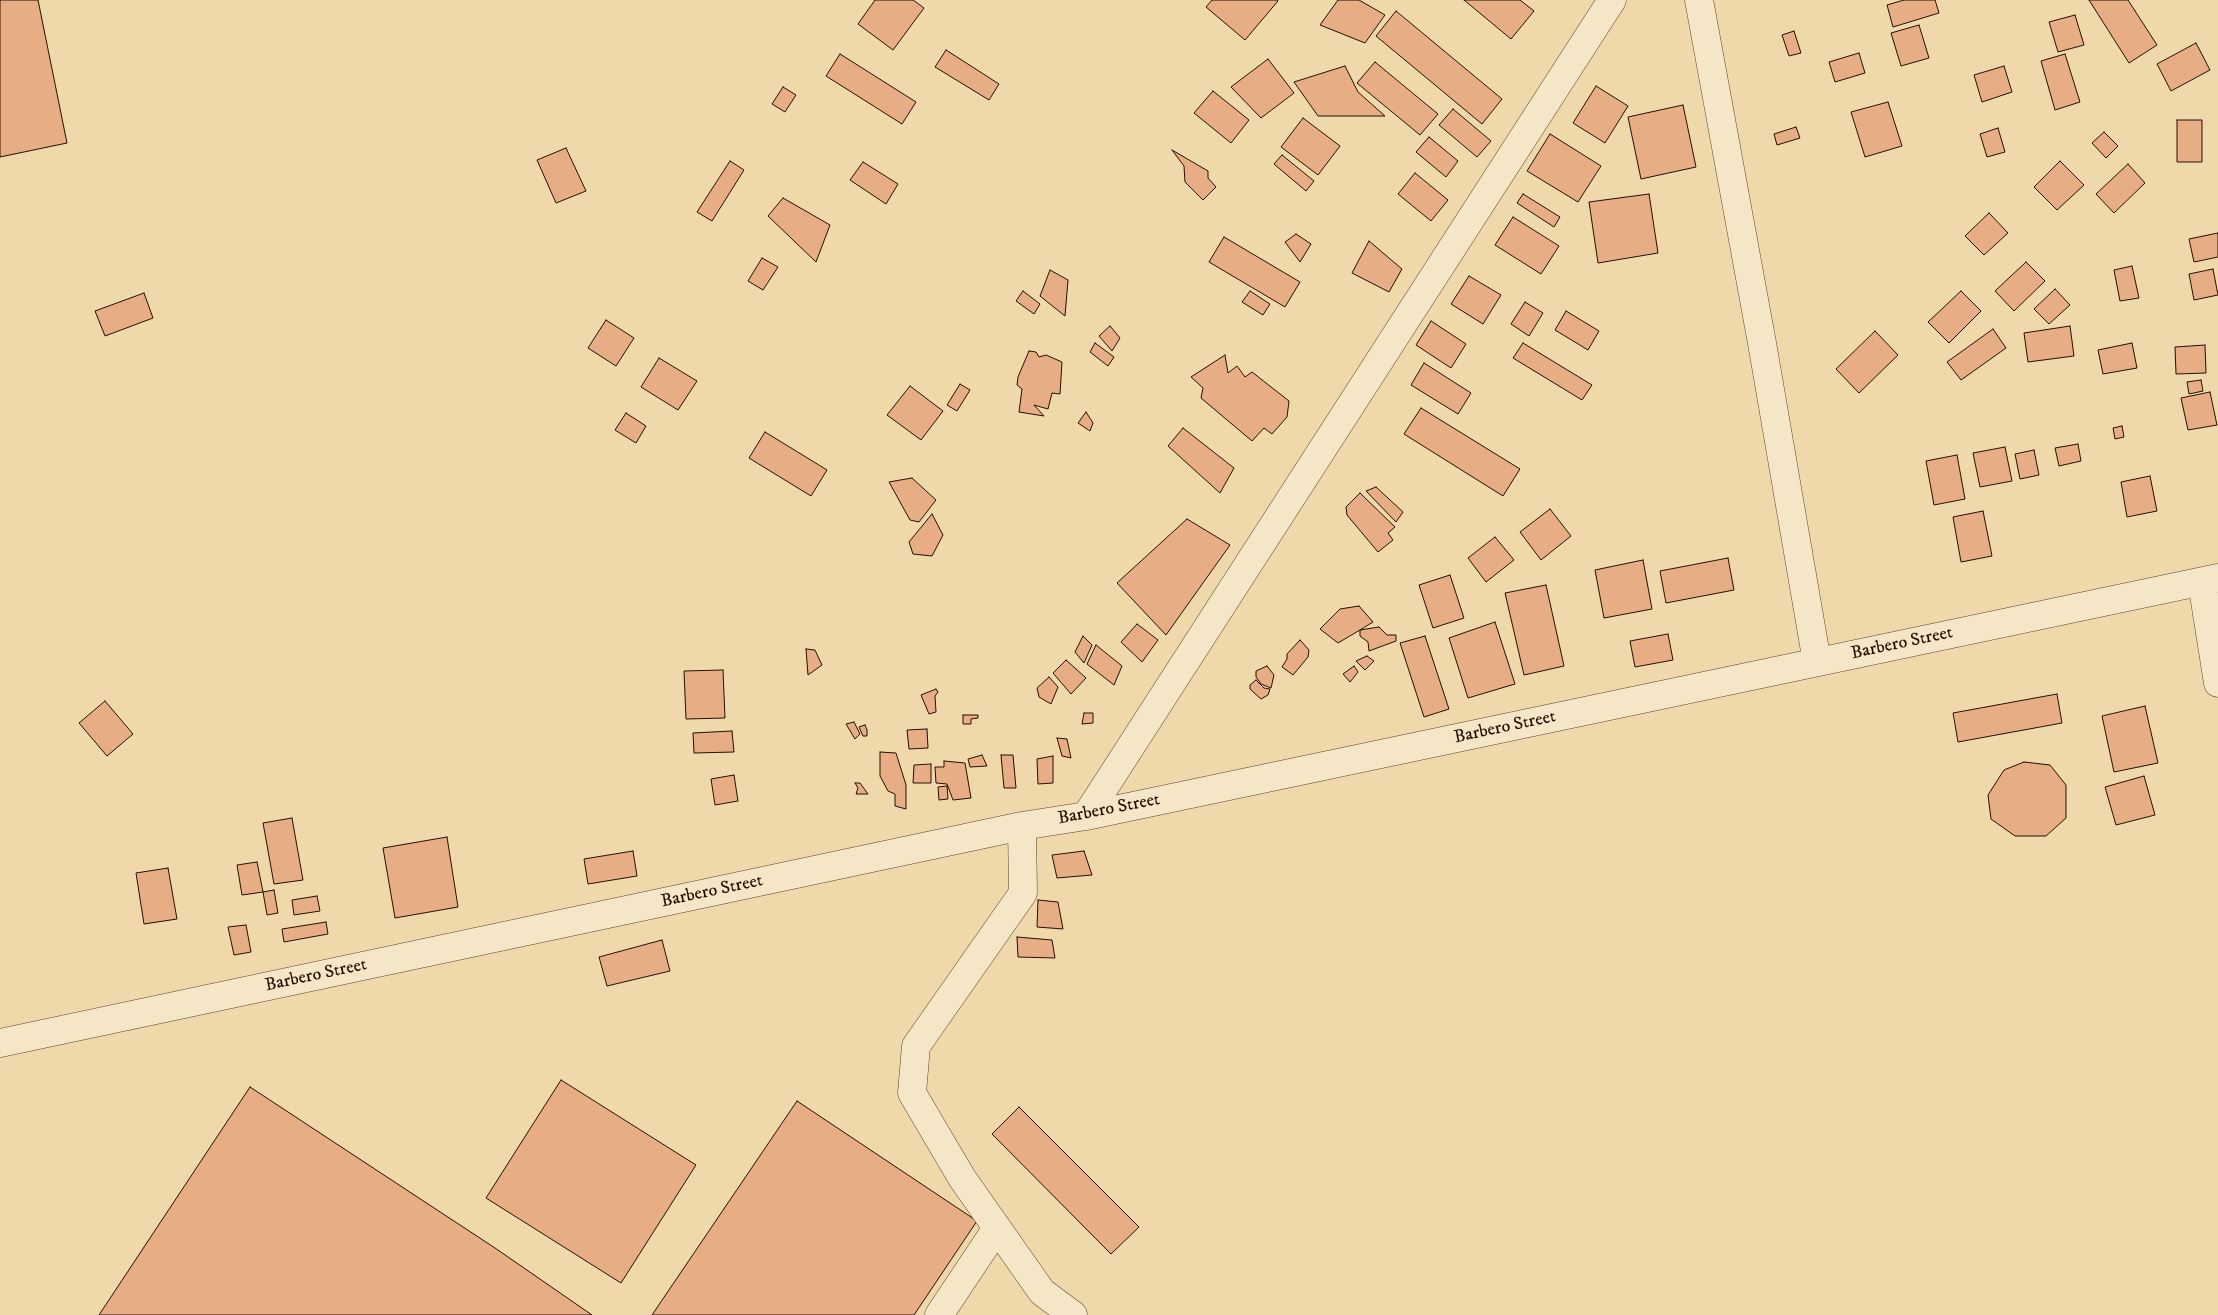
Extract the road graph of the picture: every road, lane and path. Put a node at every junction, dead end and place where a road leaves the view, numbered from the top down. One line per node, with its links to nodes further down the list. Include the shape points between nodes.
1 (1612, 0): 6 (street)
2 (1699, 0): 4 (street)
3 (2210, 580): 4 (street, Barbero Street); 5 (street)
4 (1817, 662): 6 (street, Barbero Street)
5 (2218, 684)
6 (1086, 816): 7 (street, Barbero Street)
7 (1022, 826): 8 (street, Barbero Street); 9 (street, via 1023,893 916,1046 912,1093 962,1178)
8 (0, 1043)
9 (997, 1228): 10 (street); 11 (street, via 1042,1292)
10 (939, 1315)
11 (1073, 1315)

